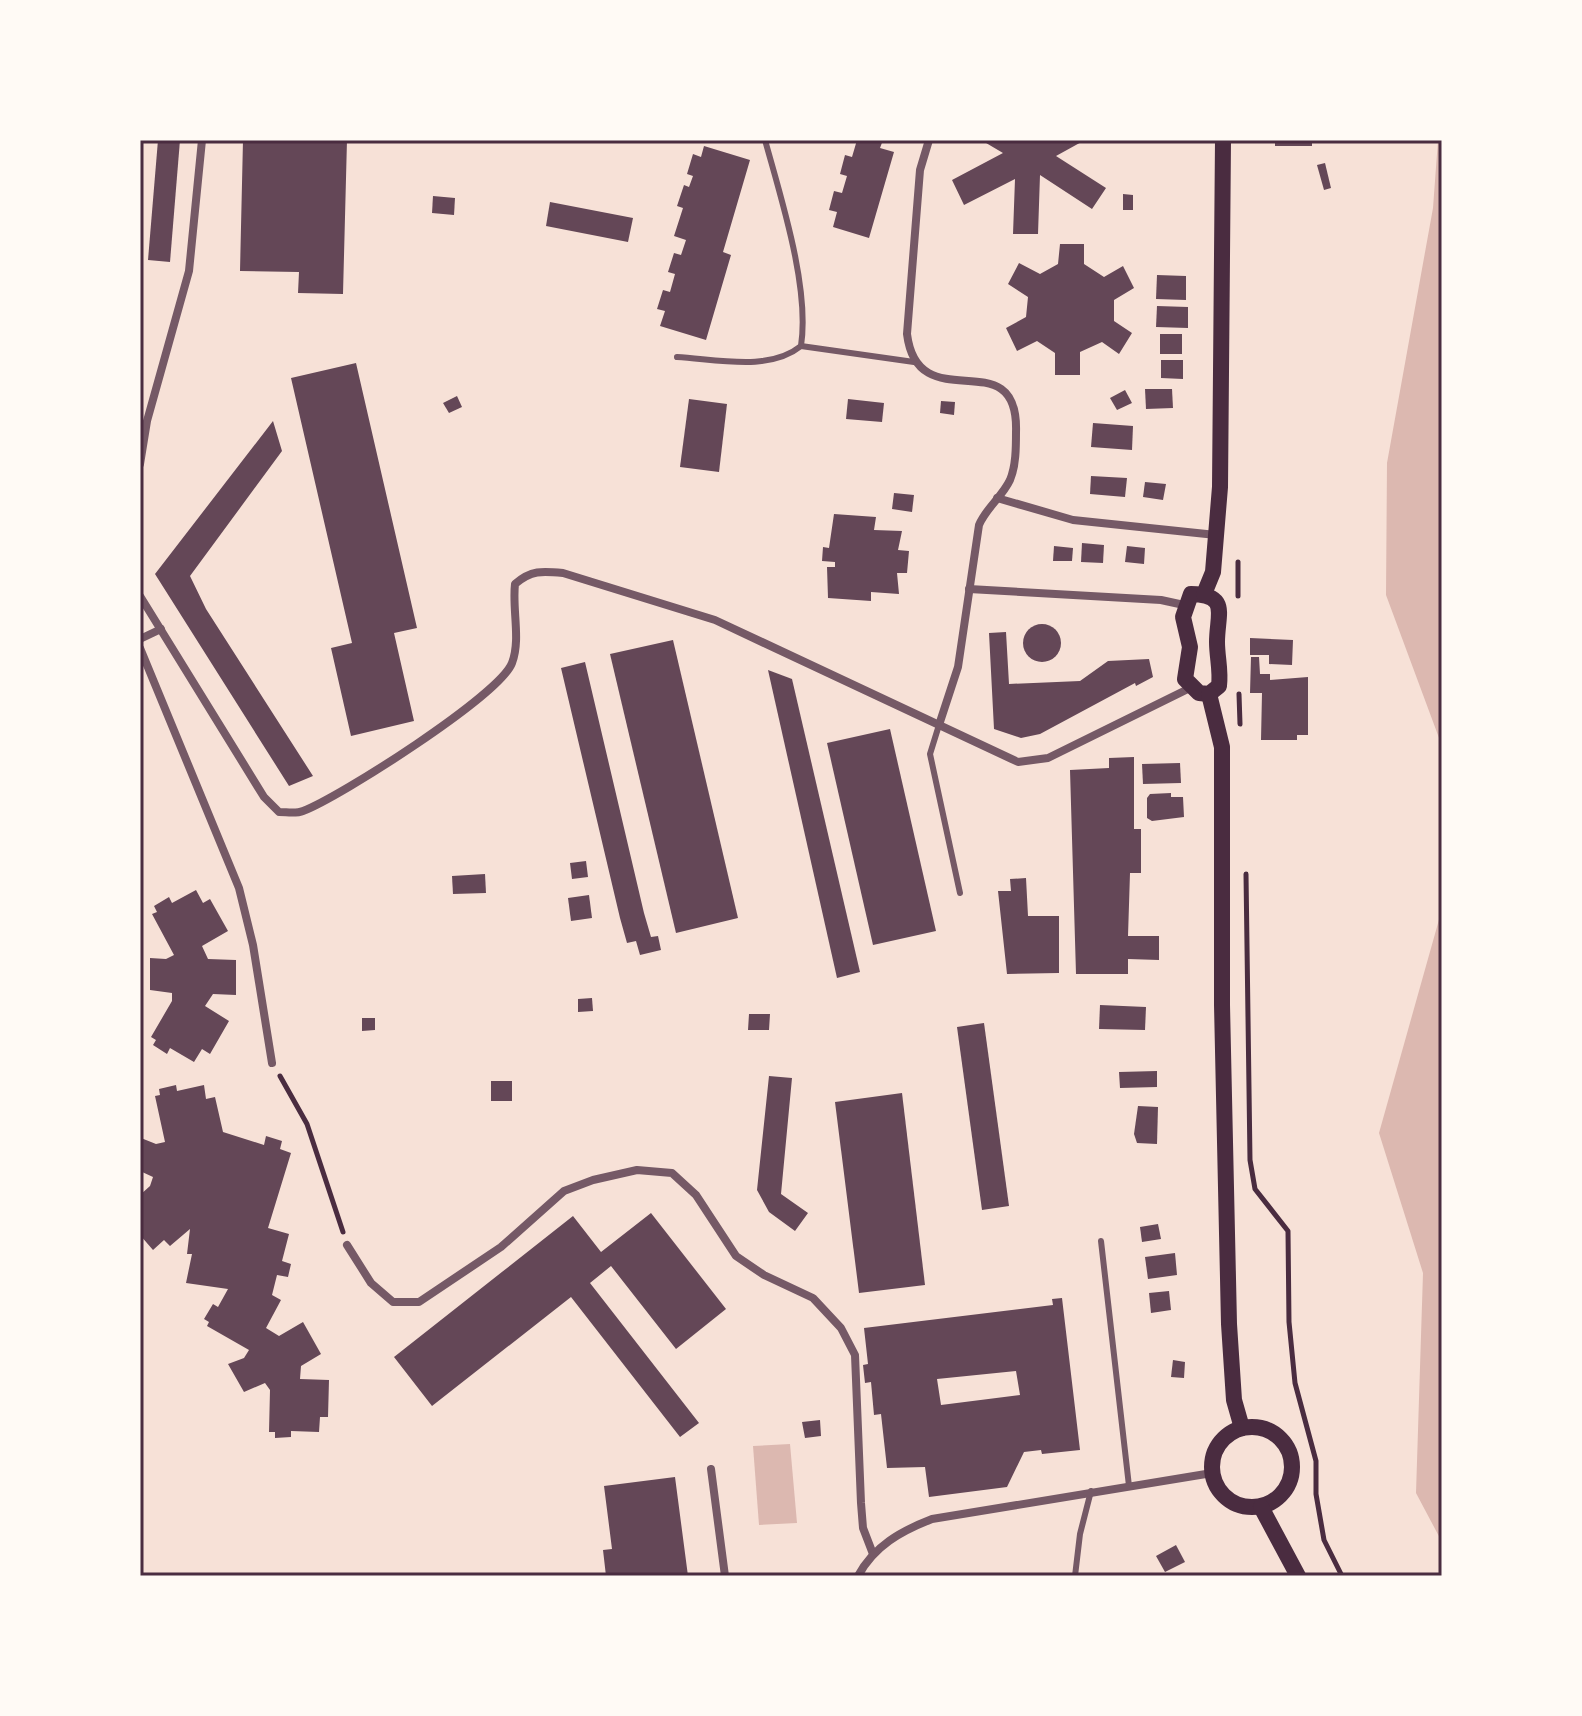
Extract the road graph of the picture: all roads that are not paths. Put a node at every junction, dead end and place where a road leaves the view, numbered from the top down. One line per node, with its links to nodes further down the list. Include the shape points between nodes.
1 (202, 140): 8 (street, via 189,271)
2 (765, 140): 5 (lane, via 800,286 805,319)
3 (929, 140): 7 (street, via 920,170 907,334)
4 (1223, 140): 10 (main road)
5 (801, 346): 6 (lane, via 787,357 767,361); 7 (lane)
6 (677, 357)
7 (914, 362): 9 (street, via 932,376 992,383 1014,401 1013,469)
8 (140, 464)
9 (997, 498): 10 (street, via 1073,520); 11 (street, via 979,525)
10 (1216, 535): 12 (main road, via 1213,572)
11 (969, 589): 14 (street); 20 (street, via 958,667)
12 (1204, 594): 14 (main road, via 1191,594); 19 (main road, via 1217,602 1220,615 1219,686)
13 (140, 596): 15 (street)
14 (1184, 605): 18 (main road, via 1190,647 1185,679)
15 (161, 629): 16 (street); 20 (street, via 264,797 279,812 300,813 336,794 471,708 503,680 513,662 515,584 538,571 563,573 715,620)
16 (140, 639)
17 (140, 648): 22 (street, via 239,888)
18 (1190, 688): 19 (main road); 20 (street, via 1034,762 1018,762)
19 (1209, 694): 25 (main road, via 1222,747 1229,1324 1234,1400)
20 (939, 725): 21 (lane, via 930,754)
21 (960, 893)
22 (272, 1063)
23 (1101, 1241): 28 (lane)
24 (347, 1245): 31 (street, via 371,1283 393,1302 419,1302 501,1247 564,1191 637,1170 672,1173 696,1195 736,1256 813,1298 848,1341 855,1355 863,1528)
25 (1242, 1428): 27 (main road, via 1215,1450); 30 (main road, via 1267,1430 1291,1458 1289,1483 1273,1502)
26 (711, 1469): 32 (street)
27 (1212, 1473): 28 (street); 30 (main road, via 1224,1497)
28 (1129, 1486): 29 (street)
29 (1091, 1491): 31 (street, via 932,1519 890,1539); 34 (lane)
30 (1261, 1507): 35 (main road)
31 (873, 1554): 33 (street)
32 (725, 1576)
33 (858, 1576)
34 (1075, 1576)
35 (1298, 1576)

